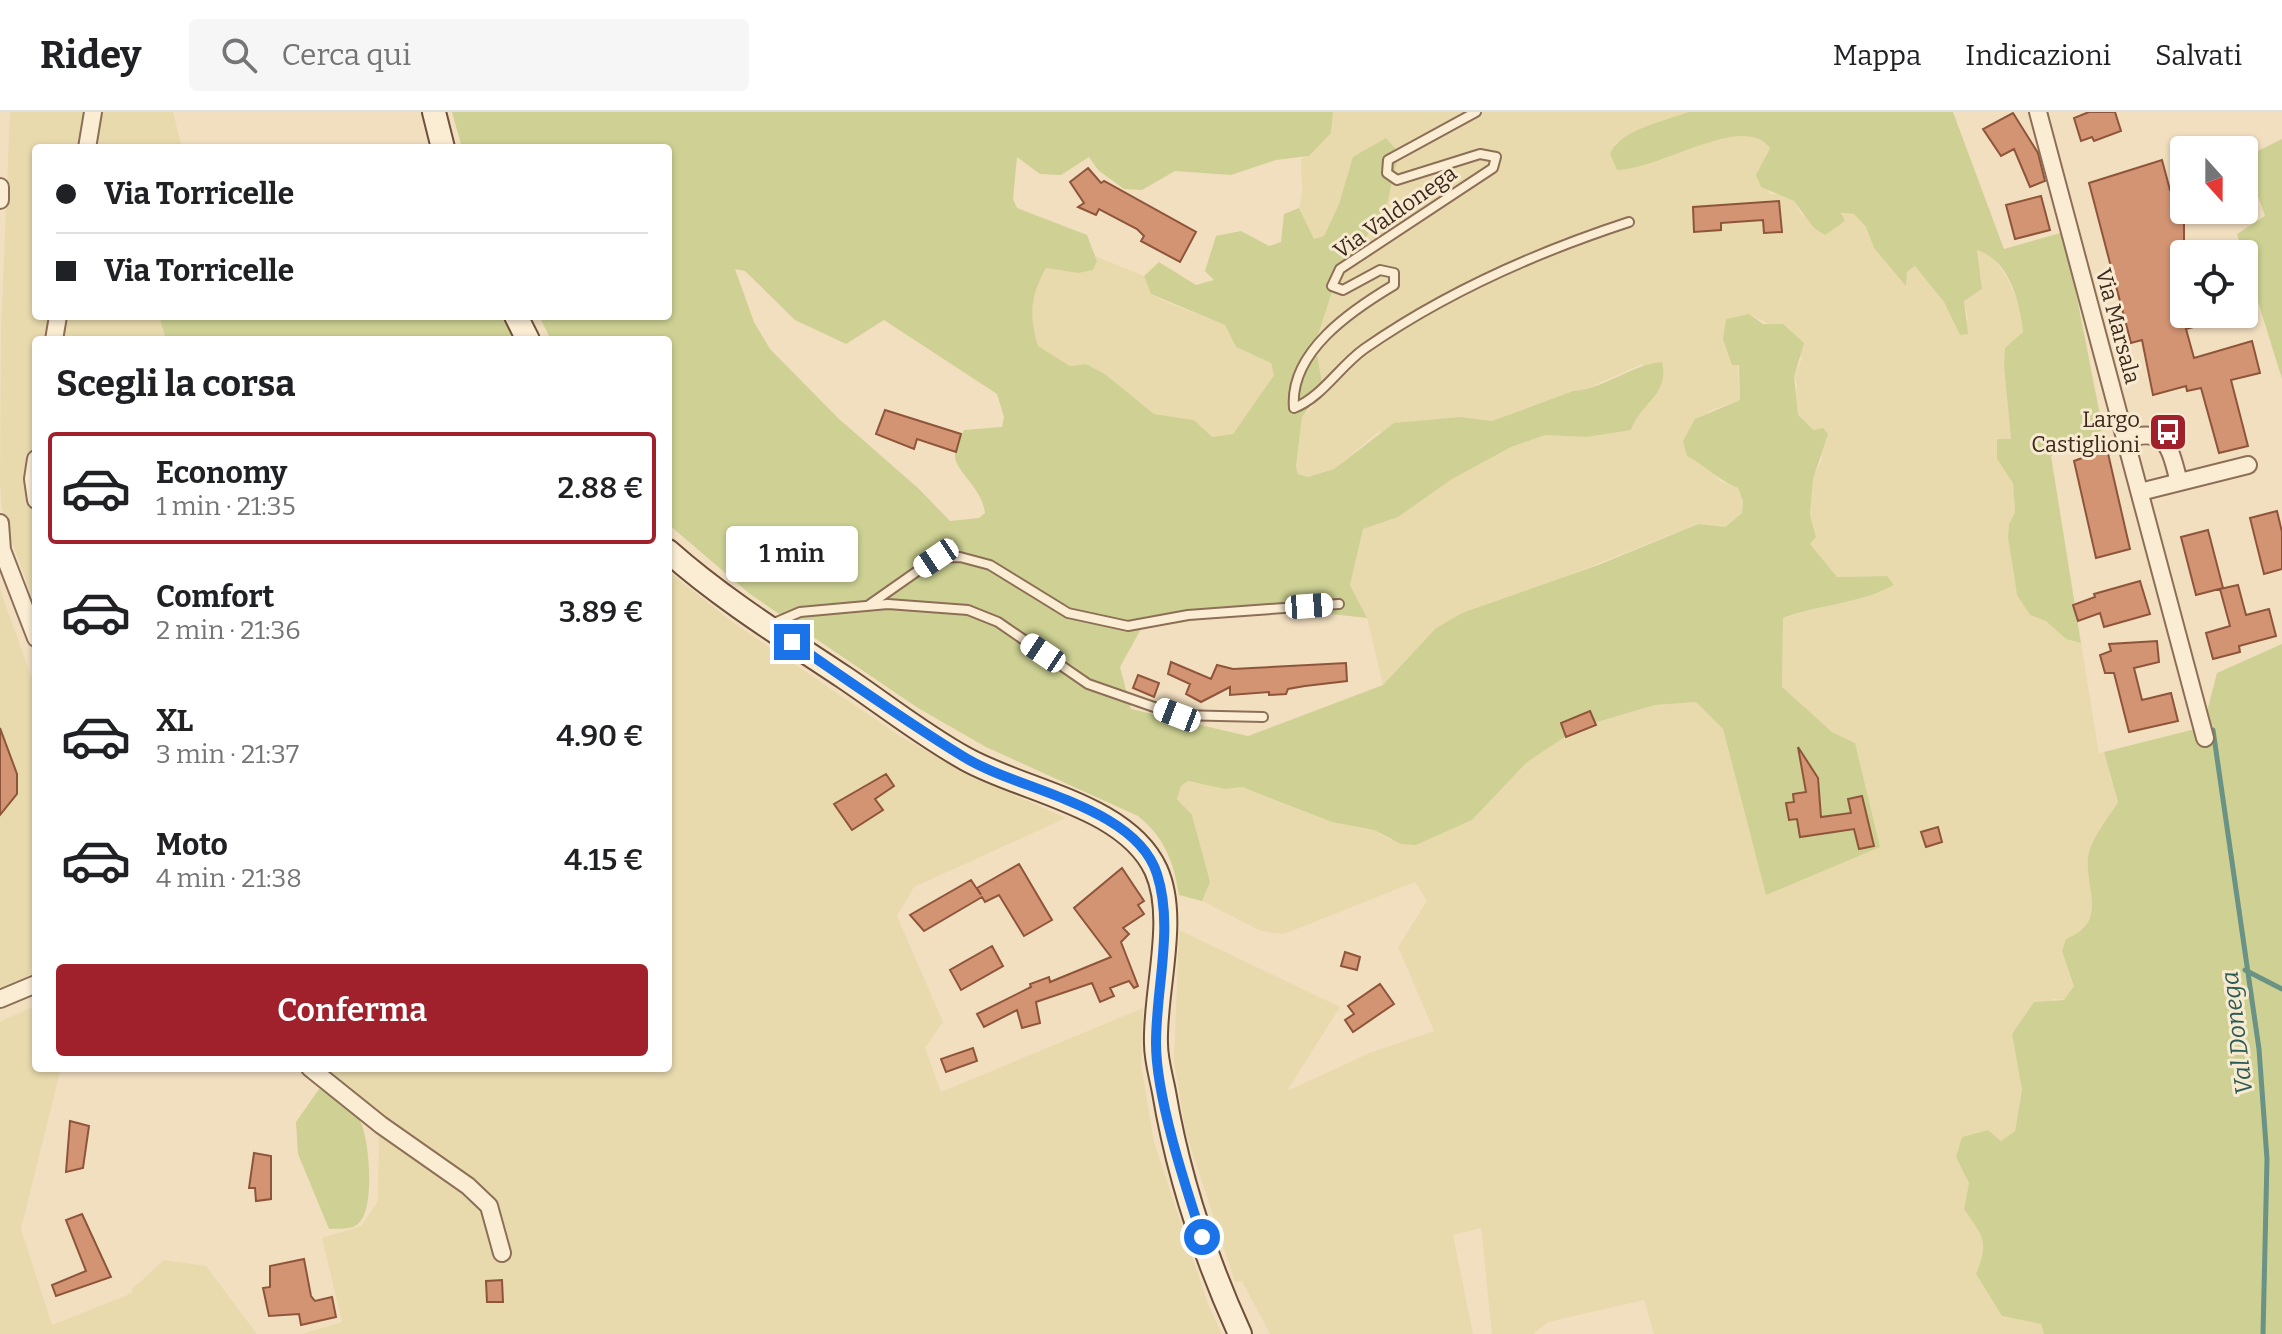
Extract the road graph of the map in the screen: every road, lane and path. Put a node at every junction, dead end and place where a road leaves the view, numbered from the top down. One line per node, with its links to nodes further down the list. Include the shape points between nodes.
1 (93, 112): 5 (street)
2 (434, 112): 6 (street)
3 (1476, 112): 9 (lane, Via Valdonega, via 1388,160 1387,173 1397,180 1480,154 1496,157 1493,168 1340,269 1332,286 1343,290 1380,270 1394,273 1394,285 1354,310 1323,339 1292,389 1294,408 1307,403 1363,350 1418,317 1516,266)
4 (2038, 112): 10 (street, Via Marsala)
5 (88, 144)
6 (442, 144)
7 (0, 187): 8 (street)
8 (0, 200)
9 (1629, 222)
10 (2126, 439): 12 (street, via 2150,434 2162,439); 13 (street, Via Marsala)
11 (2248, 465): 12 (street)
12 (2179, 482): 13 (street)
13 (2140, 492): 21 (street, Via Marsala)
14 (0, 523): 19 (street, via 2,550)
15 (672, 554): 18 (street)
16 (1339, 604): 17 (lane, via 1188,615 1128,626 1068,613 990,565 960,557 936,558)
17 (869, 606): 18 (lane, via 800,612); 20 (lane, via 968,610 998,622 1088,684 1177,715)
18 (767, 626): 26 (street, via 967,759 1069,801 1140,845 1156,870 1164,902 1156,1045 1168,1116 1204,1244)
19 (32, 628)
20 (1263, 717)
21 (2205, 738)
22 (32, 986): 23 (street)
23 (0, 999)
24 (315, 1072): 25 (street, via 489,1206)
25 (502, 1253)
26 (1240, 1334)

